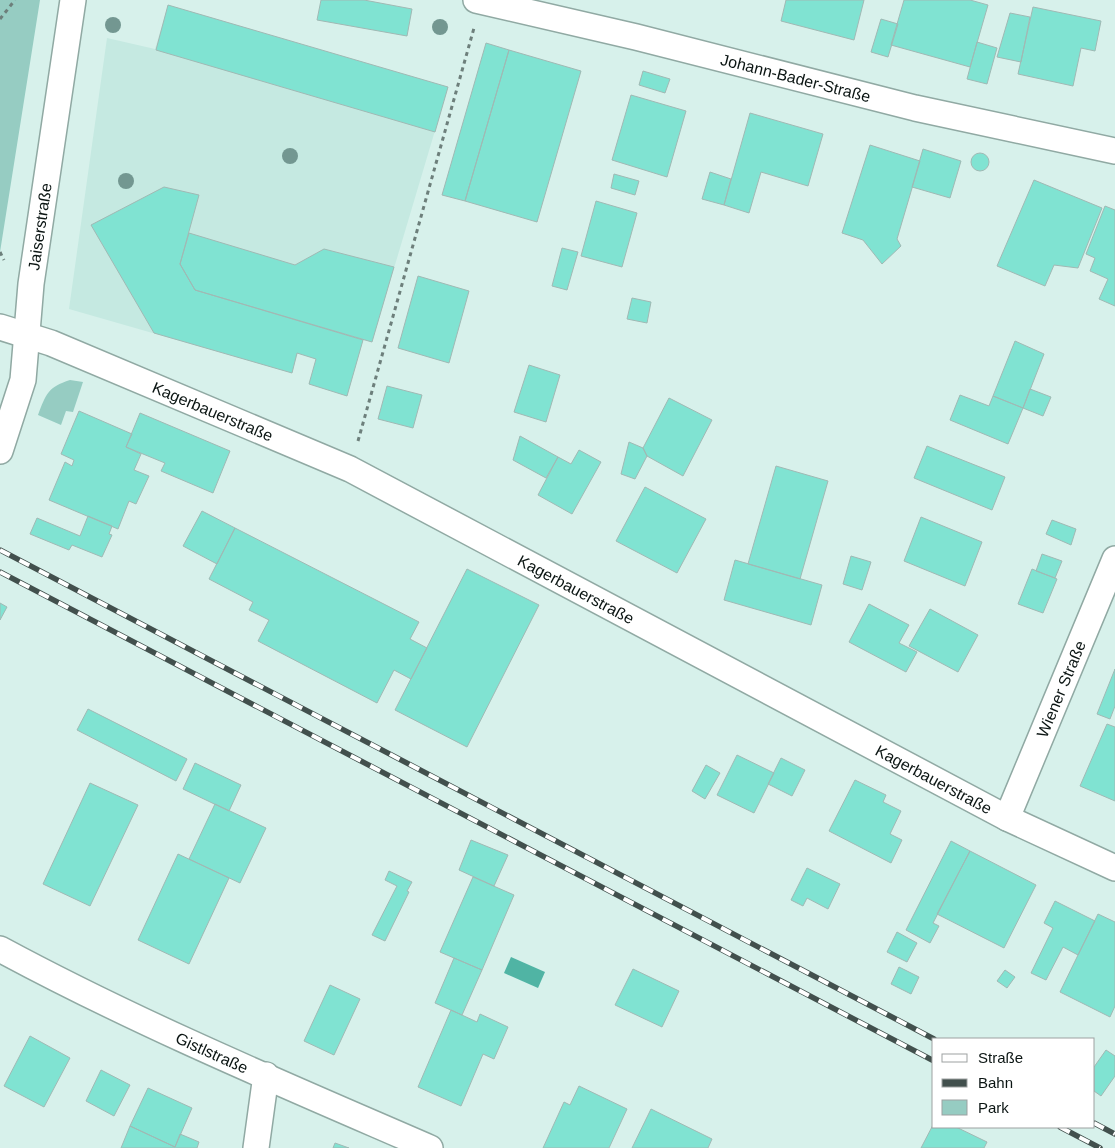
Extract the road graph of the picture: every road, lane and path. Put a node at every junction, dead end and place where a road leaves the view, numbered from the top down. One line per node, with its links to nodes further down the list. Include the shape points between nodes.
1 (15, 0): 4 (path)
2 (73, 0): 7 (street, Jaiserstraße)
3 (479, 0): 5 (street, Johann-Bader-Straße, via 915,108); 9 (path)
4 (0, 19)
5 (1115, 151)
6 (0, 327): 7 (street, Kagerbauerstraße)
7 (26, 335): 8 (street, Jaiserstraße, via 23,380); 9 (street, Kagerbauerstraße)
8 (0, 451)
9 (350, 469): 11 (street, Kagerbauerstraße)
10 (1115, 559): 11 (street, Wiener Straße)
11 (1007, 818): 12 (street, Kagerbauerstraße)
12 (1115, 868)
13 (0, 949): 14 (street, Gistlstraße, via 178,1037)
14 (266, 1075): 15 (street); 16 (street, Gistlstraße)
15 (256, 1148)
16 (430, 1148)

